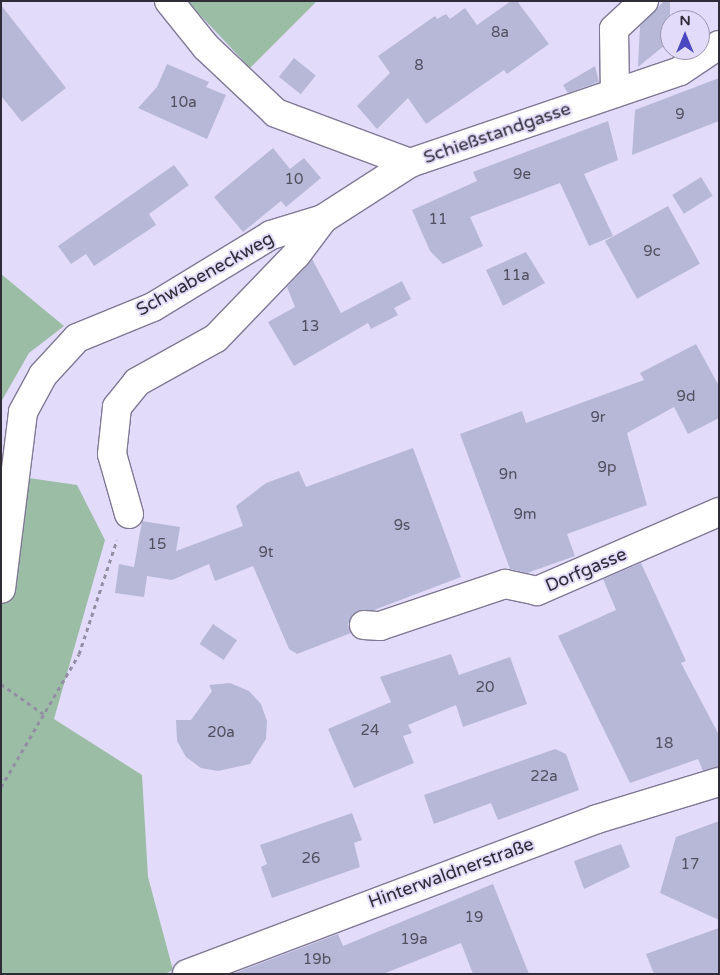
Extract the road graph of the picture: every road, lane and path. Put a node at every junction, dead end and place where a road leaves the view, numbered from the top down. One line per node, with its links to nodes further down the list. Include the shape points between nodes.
1 (169, 1): 5 (street, Schießstandgasse, via 206,47 276,113)
2 (644, 1): 4 (street, via 614,29)
3 (719, 44): 4 (street, Schießstandgasse, via 680,71)
4 (615, 93): 5 (street, Schießstandgasse)
5 (410, 163): 6 (street, Schwabeneckweg)
6 (323, 219): 8 (street, via 296,255 216,338 137,382 117,407 112,454); 9 (street, Schwabeneckweg, via 271,235 153,307 77,338 43,375 23,412)
7 (719, 512): 10 (street, Dorfgasse, via 537,591 505,584 380,626)
8 (129, 514): 12 (path, via 109,556 80,654)
9 (1, 589)
10 (364, 625)
11 (1, 684): 12 (path)
12 (45, 715): 14 (path)
13 (719, 782): 15 (street, Hinterwaldnerstraße, via 597,819)
14 (1, 787)
15 (187, 974)

